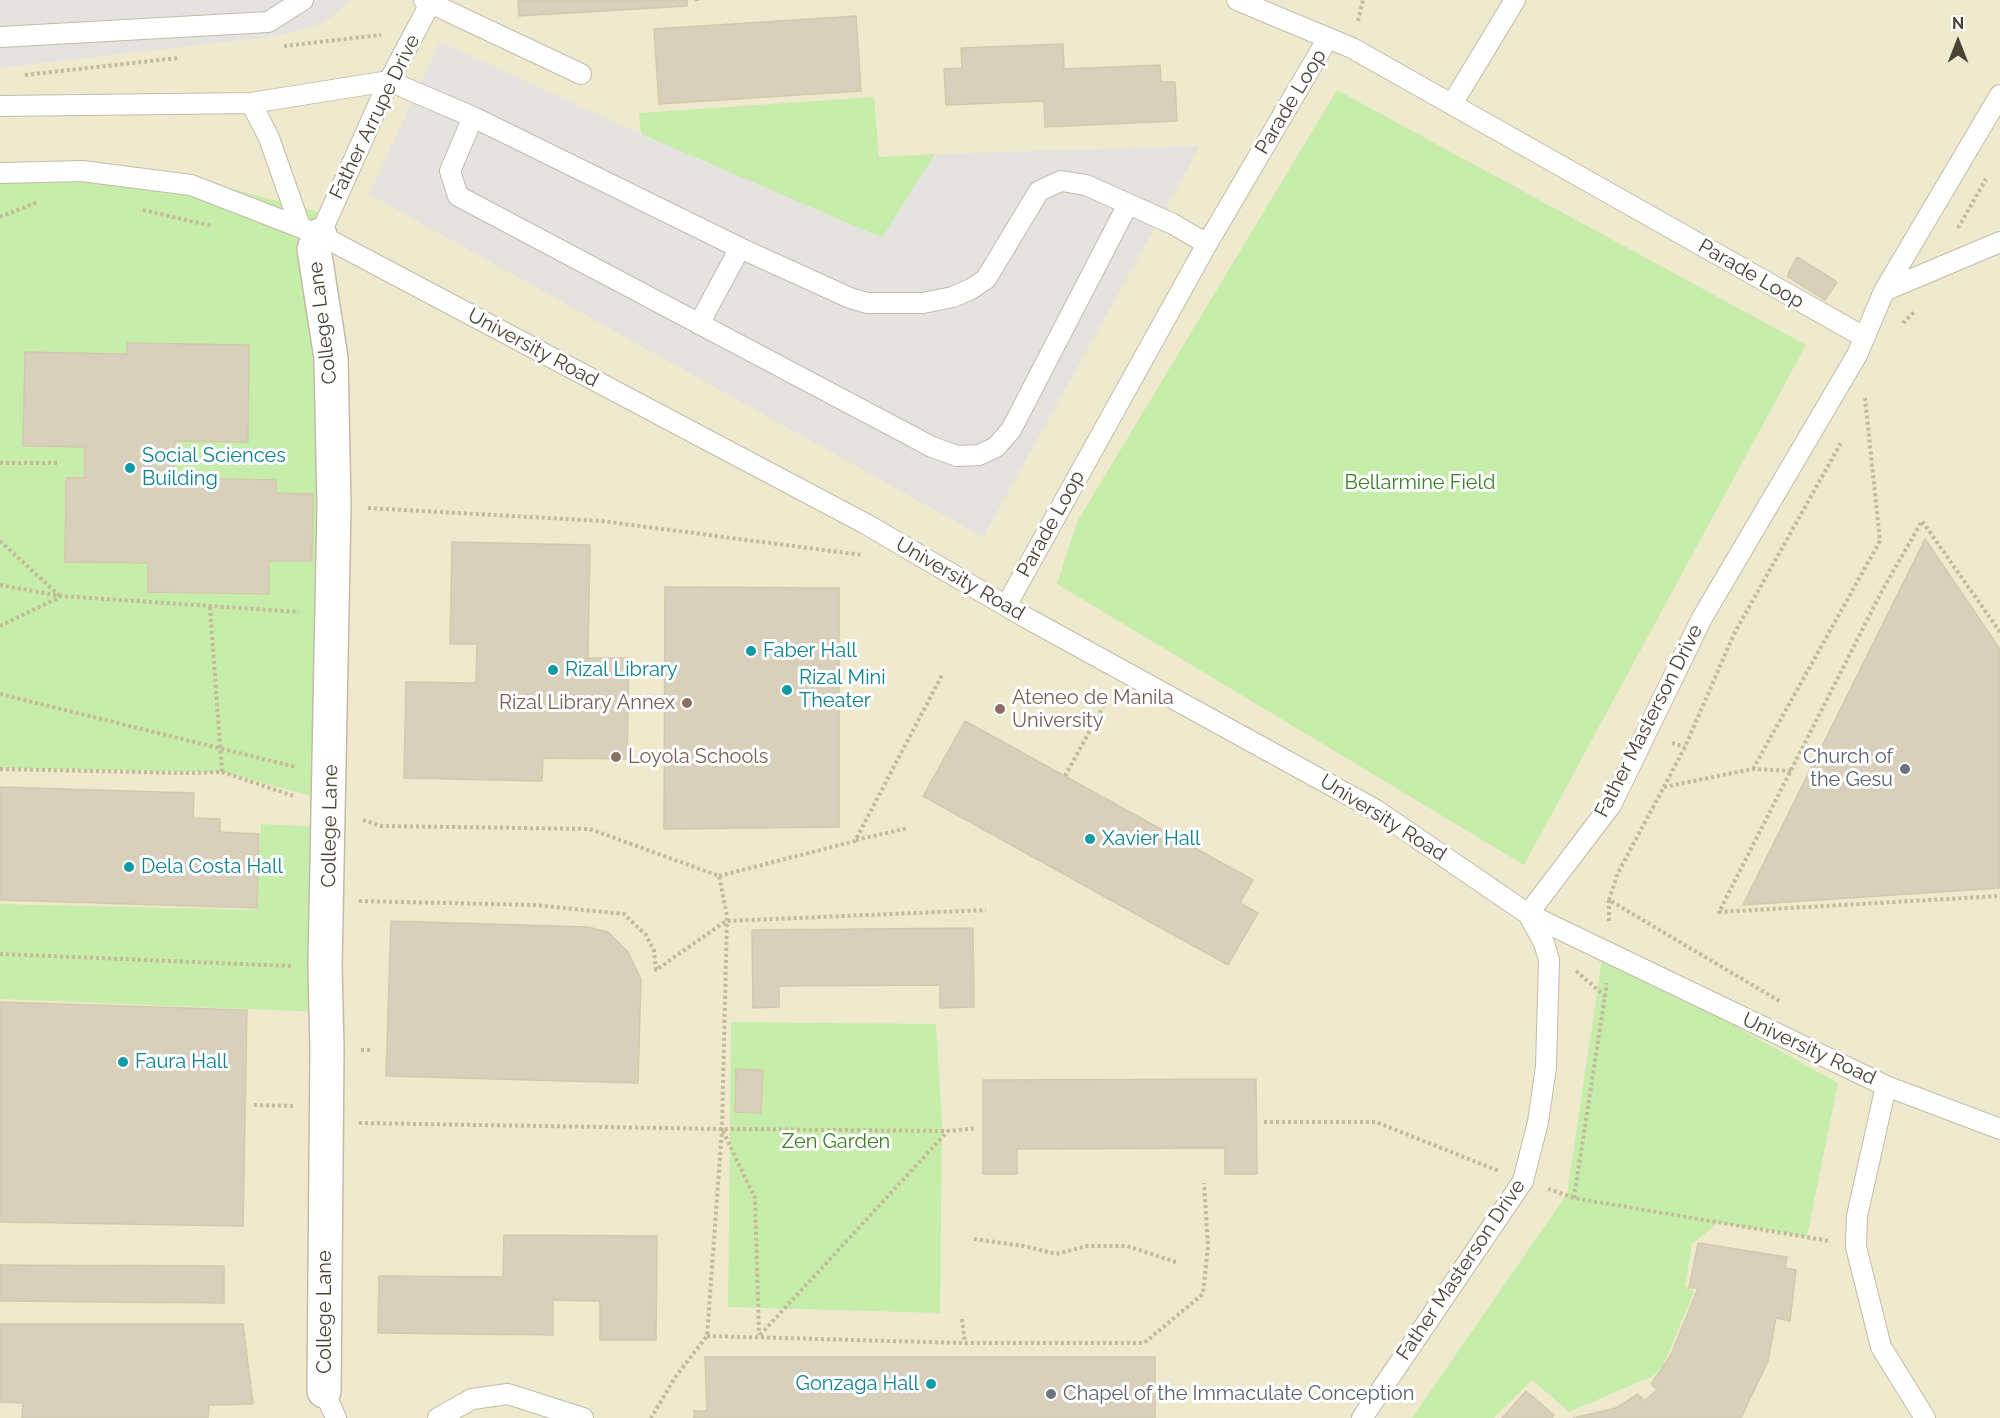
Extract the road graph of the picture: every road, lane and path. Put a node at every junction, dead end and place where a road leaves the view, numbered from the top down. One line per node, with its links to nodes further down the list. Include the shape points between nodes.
1 (303, 0): 5 (lane, via 268,22)
2 (1237, 0): 6 (lane)
3 (1515, 0): 11 (lane)
4 (429, 1): 7 (lane); 8 (lane, Father Arrupe Drive)
5 (0, 37)
6 (1328, 38): 11 (lane, Parade Loop); 22 (lane, Parade Loop)
7 (581, 74)
8 (389, 81): 10 (lane); 13 (lane); 20 (lane, Father Arrupe Drive)
9 (2000, 96): 24 (lane, Father Masterson Drive)
10 (251, 103): 12 (lane); 20 (lane)
11 (1452, 104): 28 (lane, Parade Loop)
12 (0, 106)
13 (473, 117): 23 (lane); 26 (lane, via 450,171 458,196)
14 (0, 173): 20 (lane, University Road, via 82,171 191,185)
15 (40, 201): 18 (path)
16 (1127, 206): 22 (lane, via 1173,224); 23 (lane, via 1086,185 1061,181 1050,185 1039,191 986,279 953,297 923,303 867,303 850,298); 26 (lane, via 1011,430 996,447 979,455 957,456 932,447)
17 (137, 208): 19 (path)
18 (0, 217)
19 (214, 226)
20 (310, 230): 33 (street, College Lane, via 331,358); 38 (lane, University Road, via 866,524)
21 (2000, 242): 24 (lane)
22 (1207, 244): 38 (lane, Parade Loop)
23 (740, 248): 26 (lane)
24 (1884, 291): 28 (lane, Father Masterson Drive)
25 (1919, 308): 27 (path, via 1909,314)
26 (699, 324)
27 (1896, 333)
28 (1864, 337): 62 (lane, Father Masterson Drive, via 1702,618 1611,805)
29 (1860, 404): 48 (path, via 1865,394 1880,541)
30 (1848, 431): 53 (path, via 1734,634)
31 (0, 463): 32 (path)
32 (58, 463)
33 (334, 506): 35 (path, via 601,521); 40 (street, College Lane)
34 (0, 542): 37 (path)
35 (866, 556)
36 (0, 585): 37 (path)
37 (61, 596): 39 (path); 41 (path)
38 (1006, 606): 62 (lane, University Road, via 1376,810)
39 (210, 607): 40 (path); 46 (path)
40 (333, 614): 51 (street, College Lane)
41 (0, 626)
42 (2000, 632): 49 (path, via 1922,521 1882,591)
43 (942, 675): 56 (path)
44 (0, 694): 46 (path)
45 (1109, 695): 52 (path)
46 (221, 749): 50 (path); 51 (path)
47 (0, 769): 50 (path)
48 (1753, 769): 49 (path); 53 (path)
49 (1792, 771): 58 (path, via 1719,912)
50 (222, 772): 54 (path)
51 (331, 775): 54 (street, College Lane)
52 (1065, 776)
53 (1664, 787): 60 (path, via 1618,873)
54 (330, 808): 57 (path, via 381,826 590,829); 59 (street, College Lane)
55 (908, 828): 56 (path)
56 (855, 841): 57 (path)
57 (719, 876): 63 (path)
58 (2000, 896)
59 (328, 900): 63 (path, via 535,905 624,914 646,935 654,951 656,970); 65 (street, College Lane)
60 (1609, 900)
61 (986, 910): 63 (path)
62 (1528, 914): 66 (lane, University Road); 73 (lane, Father Masterson Drive, via 1549,960 1546,1067 1538,1122)
63 (726, 921): 70 (path)
64 (0, 954): 65 (path)
65 (325, 967): 67 (street, College Lane)
66 (1886, 1086): 71 (lane, University Road); 76 (lane, via 1857,1216)
67 (326, 1107): 70 (path, via 340,1122); 82 (street, College Lane)
68 (1264, 1122): 73 (path, via 1376,1122)
69 (977, 1128): 72 (path)
70 (722, 1129): 72 (path); 79 (path); 80 (path, via 755,1198)
71 (2000, 1129)
72 (948, 1131): 80 (path)
73 (1523, 1181): 76 (path, via 1574,1198 1807,1236); 86 (lane, Father Masterson Drive)
74 (1204, 1183): 81 (path, via 1208,1248 1203,1294 1144,1343)
75 (974, 1239): 77 (path, via 1056,1254 1087,1246 1127,1246)
76 (1856, 1248): 87 (lane, via 1881,1347)
77 (1176, 1262)
78 (962, 1319): 81 (path)
79 (707, 1336): 80 (path); 85 (path, via 675,1376)
80 (759, 1336): 81 (path)
81 (965, 1343)
82 (330, 1404)
83 (446, 1416): 84 (lane, via 472,1400 508,1394)
84 (583, 1418)
85 (651, 1418)
86 (1362, 1418)
87 (1925, 1418)

